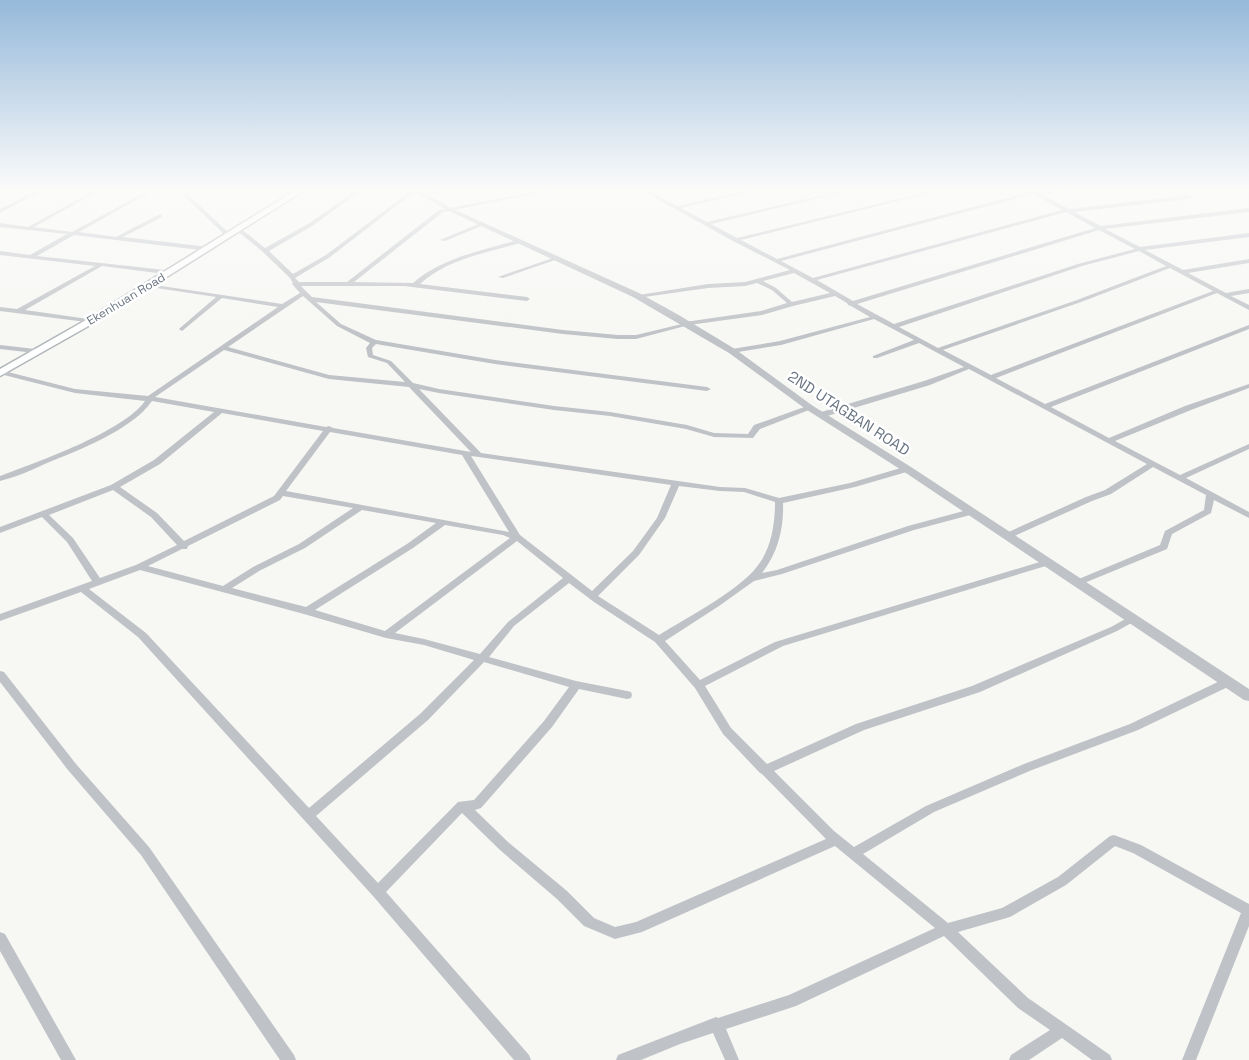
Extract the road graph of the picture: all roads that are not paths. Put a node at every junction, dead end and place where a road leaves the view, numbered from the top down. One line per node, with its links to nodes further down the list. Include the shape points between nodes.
1 (62, 239): 24 (street)
2 (121, 239): 20 (street)
3 (217, 239): 20 (main road, Ekenhuan Road)
4 (220, 239): 20 (main road, Ekenhuan Road)
5 (251, 239): 22 (street)
6 (285, 239): 22 (street)
7 (351, 239): 34 (street)
8 (405, 239): 37 (street)
9 (513, 239): 19 (street, 2ND UTAGBAN ROAD)
10 (734, 239): 18 (street)
11 (743, 239): 18 (street)
12 (743, 239): 18 (street)
13 (856, 239): 27 (street)
14 (962, 239): 35 (street)
15 (1062, 239): 50 (street)
16 (1121, 239): 21 (street)
17 (1217, 239): 21 (street)
18 (737, 241): 27 (street)
19 (518, 242): 25 (street, 2ND UTAGBAN ROAD); 39 (street, via 438,268)
20 (206, 248): 30 (main road, Ekenhuan Road); 38 (main road, Ekenhuan Road)
21 (1141, 250): 29 (street); 58 (street, via 1080,265)
22 (265, 251): 34 (street)
23 (0, 253): 24 (street)
24 (32, 257): 28 (street)
25 (555, 259): 33 (street); 46 (street, 2ND UTAGBAN ROAD)
26 (1249, 260): 32 (street)
27 (775, 261): 31 (street)
28 (100, 264): 30 (street); 54 (street)
29 (1171, 266): 32 (street); 65 (street)
30 (165, 272): 56 (main road, Ekenhuan Road)
31 (794, 272): 35 (street); 36 (street)
32 (1181, 272): 40 (street)
33 (501, 278)
34 (293, 280): 37 (street); 42 (street)
35 (812, 280): 43 (street)
36 (758, 281): 46 (street); 49 (street, via 774,289)
37 (349, 283): 39 (street)
38 (150, 285): 44 (street); 70 (main road, Ekenhuan Road)
39 (414, 286): 48 (street)
40 (1218, 291): 45 (street); 71 (street)
41 (1249, 291): 45 (street)
42 (303, 293): 47 (street); 51 (street)
43 (836, 294): 49 (street); 50 (street)
44 (221, 296): 51 (street); 60 (street)
45 (1226, 296): 52 (street)
46 (639, 297): 57 (street, 2ND UTAGBAN ROAD)
47 (310, 299): 57 (street, via 618,337 636,337); 62 (street, via 339,326)
48 (528, 299)
49 (791, 304): 57 (street)
50 (850, 304): 55 (street)
51 (282, 306): 64 (street)
52 (1249, 308)
53 (0, 310): 54 (street)
54 (17, 312): 56 (street)
55 (876, 318): 58 (street); 67 (street, via 781,343)
56 (86, 320): 66 (main road, Ekenhuan Road)
57 (686, 324): 67 (street, 2ND UTAGBAN ROAD)
58 (894, 326): 61 (street)
59 (1249, 327): 76 (street)
60 (182, 329)
61 (920, 340): 65 (street); 68 (street)
62 (374, 342): 72 (street, via 369,348 370,356 389,362); 74 (street, via 495,362)
63 (0, 347): 66 (street)
64 (225, 348): 72 (street, via 329,377); 75 (street)
65 (937, 350): 69 (street)
66 (35, 351): 70 (main road, Ekenhuan Road)
67 (732, 351): 77 (street, 2ND UTAGBAN ROAD)
68 (875, 357)
69 (969, 367): 71 (street); 79 (street, via 926,384)
70 (0, 372): 75 (street, via 75,391)
71 (990, 378): 76 (street)
72 (412, 385): 77 (street, via 610,414 714,435 750,436 757,427); 84 (street)
73 (1249, 386): 81 (street)
74 (707, 390)
75 (151, 399): 78 (street); 88 (street, via 143,410 83,446)
76 (1045, 407): 81 (street)
77 (810, 408): 79 (street, 2ND UTAGBAN ROAD)
78 (219, 412): 80 (street); 90 (street, via 157,462)
79 (821, 415): 86 (street, 2ND UTAGBAN ROAD)
80 (329, 428): 83 (street); 91 (street)
81 (1108, 441): 85 (street)
82 (1249, 446): 87 (street)
83 (465, 453): 84 (street); 101 (street)
84 (479, 455): 89 (street)
85 (1152, 464): 87 (street); 100 (street, via 1108,492)
86 (907, 469): 93 (street); 95 (street, 2ND UTAGBAN ROAD)
87 (1180, 478): 92 (street)
88 (0, 479)
89 (676, 482): 93 (street, via 745,490); 111 (street, via 662,518 636,553)
90 (114, 487): 96 (street); 102 (street, via 154,515)
91 (281, 493): 94 (street); 102 (street)
92 (1210, 494): 97 (street); 108 (street, via 1208,511 1168,533 1164,547)
93 (780, 501): 106 (street, via 780,520 764,563)
94 (359, 508): 98 (street); 110 (street, via 302,546)
95 (971, 512): 100 (street, 2ND UTAGBAN ROAD); 106 (street)
96 (42, 514): 99 (street); 107 (street, via 70,540)
97 (1249, 515)
98 (443, 522): 101 (street, via 505,532); 112 (street, via 418,543 339,588)
99 (0, 530)
100 (1007, 536): 103 (street, 2ND UTAGBAN ROAD)
101 (517, 537): 105 (street); 115 (street)
102 (184, 547): 104 (street)
103 (1046, 563): 108 (street, 2ND UTAGBAN ROAD); 121 (street, via 779,644)
104 (139, 567): 107 (street); 110 (street)
105 (568, 578): 111 (street); 117 (street, via 511,624)
106 (752, 578): 116 (street)
107 (98, 582): 109 (street)
108 (1077, 583): 114 (street, 2ND UTAGBAN ROAD)
109 (82, 588): 113 (street); 126 (street, via 142,635)
110 (223, 590): 112 (street)
111 (592, 596): 116 (street)
112 (306, 611): 115 (street)
113 (0, 618)
114 (1132, 619): 119 (street, 2ND UTAGBAN ROAD); 124 (street, via 976,689 860,727)
115 (386, 635): 117 (street)
116 (659, 640): 121 (street)
117 (482, 658): 120 (street); 126 (street, via 424,717)
118 (0, 675): 136 (street, via 72,767 145,851)
119 (1228, 682): 123 (street, 2ND UTAGBAN ROAD); 128 (street, via 1134,727 1028,767 930,810)
120 (576, 685): 122 (street); 125 (street, via 548,724 476,805)
121 (699, 685): 124 (street, via 727,732)
122 (627, 695)
123 (1249, 696)
124 (764, 770): 127 (street)
125 (462, 805): 127 (street, via 589,922 614,933 637,928); 129 (street)
126 (308, 816): 129 (street)
127 (836, 840): 128 (street)
128 (853, 854): 131 (street)
129 (378, 892): 137 (street)
130 (1249, 911): 131 (street, via 1137,849 1114,840 1062,882 1005,913); 142 (street)
131 (946, 929): 133 (street, via 791,1002); 134 (street, via 1023,1003)
132 (0, 938): 135 (street)
133 (716, 1024): 138 (street); 139 (street)
134 (1062, 1030): 140 (street); 141 (street)
135 (68, 1060)
136 (289, 1060)
137 (524, 1060)
138 (623, 1060)
139 (732, 1060)
140 (1016, 1060)
141 (1105, 1060)
142 (1189, 1060)

